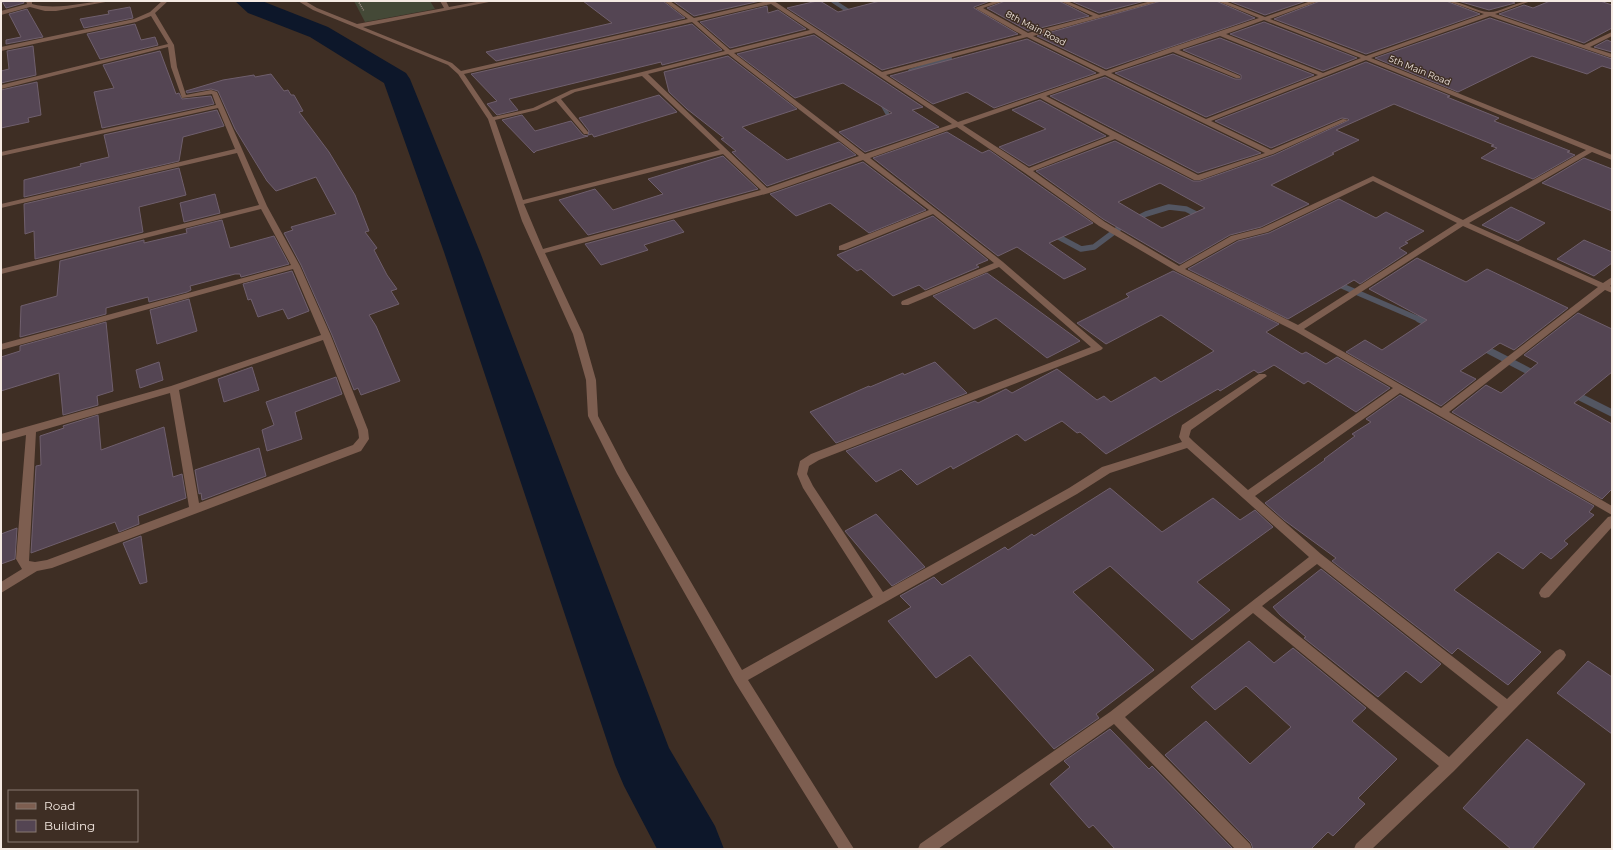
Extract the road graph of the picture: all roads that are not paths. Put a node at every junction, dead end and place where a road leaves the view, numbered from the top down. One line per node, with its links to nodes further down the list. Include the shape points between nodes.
1 (108, 1): 15 (street, via 49,9)
2 (166, 1): 18 (street)
3 (301, 1): 23 (street)
4 (443, 1): 16 (street)
5 (491, 1): 16 (street)
6 (667, 1): 22 (street)
7 (770, 1): 22 (street); 24 (street)
8 (1001, 1): 27 (street, 8th Main Road, via 978,8)
9 (1063, 1): 20 (street)
10 (1158, 1): 20 (street)
11 (1220, 1): 21 (street, 5th Main Road)
12 (1316, 1): 21 (street)
13 (1450, 1): 19 (street)
14 (1528, 1): 19 (street)
15 (30, 3): 17 (street)
16 (447, 9): 23 (street)
17 (1, 13)
18 (152, 13): 28 (street); 30 (street, via 122,23)
19 (1490, 15): 29 (street); 34 (street)
20 (1096, 16): 27 (street)
21 (1263, 18): 25 (street); 34 (street, 5th Main Road)
22 (693, 20): 32 (street); 35 (street)
23 (357, 26): 35 (street, via 450,64)
24 (814, 31): 32 (street); 38 (street)
25 (1219, 33): 31 (street); 39 (street)
26 (1612, 34): 29 (street)
27 (1027, 35): 37 (street, 8th Main Road); 38 (street)
28 (171, 45): 41 (street); 44 (street, via 174,67 184,97 214,92)
29 (1584, 47): 33 (street)
30 (1, 49)
31 (1172, 49): 37 (street); 40 (street)
32 (729, 52): 36 (street); 56 (street)
33 (1612, 56)
34 (1366, 58): 39 (street); 52 (street, 5th Main Road)
35 (460, 73): 45 (street)
36 (643, 73): 43 (street, via 573,91); 53 (street)
37 (1107, 73): 42 (street); 47 (street, 8th Main Road)
38 (881, 74): 48 (street)
39 (1324, 75): 47 (street)
40 (1238, 77)
41 (1, 87)
42 (1041, 96): 48 (street); 50 (street)
43 (558, 99): 45 (street, via 535,109); 49 (street)
44 (220, 106): 51 (street); 55 (street)
45 (491, 119): 60 (street)
46 (1345, 120): 54 (street)
47 (1206, 121): 54 (street, 8th Main Road)
48 (958, 125): 56 (street); 58 (street)
49 (586, 133)
50 (1115, 136): 54 (street, via 1197,178); 58 (street)
51 (239, 150): 61 (street); 62 (street)
52 (1592, 150): 57 (street, 5th Main Road); 64 (street)
53 (725, 151): 59 (street); 60 (street)
54 (1271, 153)
55 (1, 154)
56 (864, 158): 59 (street); 63 (street)
57 (1612, 158)
58 (1028, 171): 69 (street, via 1102,224)
59 (766, 191): 66 (street)
60 (520, 203): 66 (street)
61 (1, 206)
62 (263, 206): 68 (street); 70 (street)
63 (934, 211): 65 (street); 67 (street)
64 (1463, 223): 69 (street, via 1373,178 1265,230 1234,238); 72 (street); 74 (street)
65 (842, 248)
66 (541, 252): 95 (street, via 578,334 591,380 593,416 621,471)
67 (1000, 264): 73 (street); 92 (street, via 1098,348 815,457 804,464 802,474 808,488)
68 (296, 266): 75 (street); 76 (street)
69 (1179, 269): 74 (street)
70 (1, 272)
71 (1612, 280): 72 (street)
72 (1608, 288): 80 (street)
73 (905, 303)
74 (1298, 329): 79 (street)
75 (326, 336): 78 (street); 85 (street, via 363,430 364,439 357,448 341,455)
76 (1, 347)
77 (1262, 376): 83 (street, via 1186,428 1184,437)
78 (174, 388): 81 (street); 85 (street)
79 (1399, 389): 80 (street); 84 (street)
80 (1441, 413): 86 (street)
81 (31, 430): 82 (street); 89 (street, via 22,558 25,565)
82 (1, 438)
83 (1188, 444): 84 (street); 92 (street, via 1106,470)
84 (1248, 495): 88 (street)
85 (194, 509): 89 (street, via 48,565)
86 (1612, 511)
87 (1612, 520): 91 (street)
88 (1317, 558): 93 (street); 96 (street)
89 (35, 567): 90 (street)
90 (1, 588)
91 (1545, 593)
92 (881, 599): 95 (street)
93 (1253, 606): 97 (street); 98 (street)
94 (1560, 655): 96 (street)
95 (740, 678): 99 (street)
96 (1508, 707): 98 (street)
97 (1115, 716): 100 (street); 101 (street)
98 (1449, 766): 102 (street)
99 (847, 849)
100 (925, 849)
101 (1245, 849)
102 (1361, 849)

